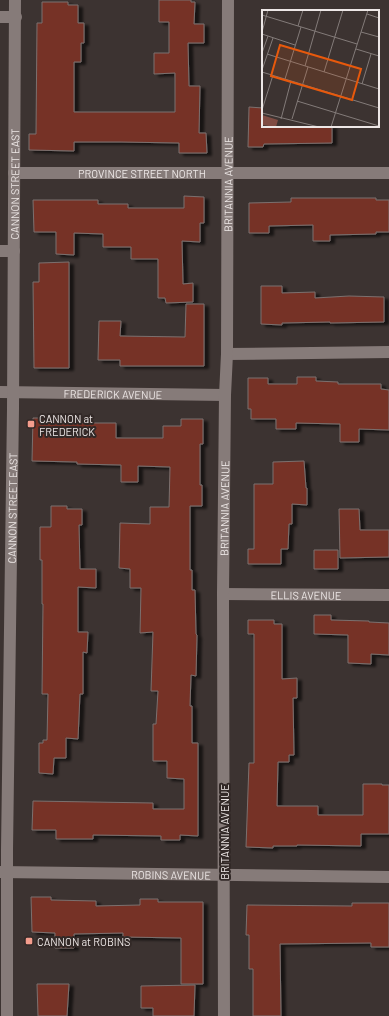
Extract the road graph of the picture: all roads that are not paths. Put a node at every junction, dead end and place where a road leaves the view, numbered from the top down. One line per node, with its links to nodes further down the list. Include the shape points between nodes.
1 (15, 0): 4 (street, CANNON STREET EAST)
2 (228, 0): 6 (street, BRITANNIA AVENUE)
3 (0, 17): 4 (street)
4 (16, 17): 5 (street, CANNON STREET EAST)
5 (14, 173): 6 (street, PROVINCE STREET NORTH); 9 (street, CANNON STREET EAST)
6 (228, 173): 7 (street, PROVINCE STREET NORTH); 11 (street, BRITANNIA AVENUE)
7 (389, 173)
8 (0, 251): 9 (street)
9 (14, 251): 13 (street, CANNON STREET EAST)
10 (389, 352): 11 (street)
11 (227, 354): 14 (street, BRITANNIA AVENUE)
12 (0, 392): 13 (street, FREDERICK AVENUE)
13 (13, 392): 14 (street, FREDERICK AVENUE); 17 (street, CANNON STREET EAST)
14 (225, 395): 15 (street, BRITANNIA AVENUE)
15 (223, 594): 16 (street, ELLIS AVENUE); 18 (street, BRITANNIA AVENUE)
16 (389, 595)
17 (4, 872): 18 (street, ROBINS AVENUE); 20 (street, CANNON STREET EAST)
18 (224, 875): 19 (street, ROBINS AVENUE); 21 (street, BRITANNIA AVENUE)
19 (389, 877)
20 (7, 1016)
21 (224, 1016)

